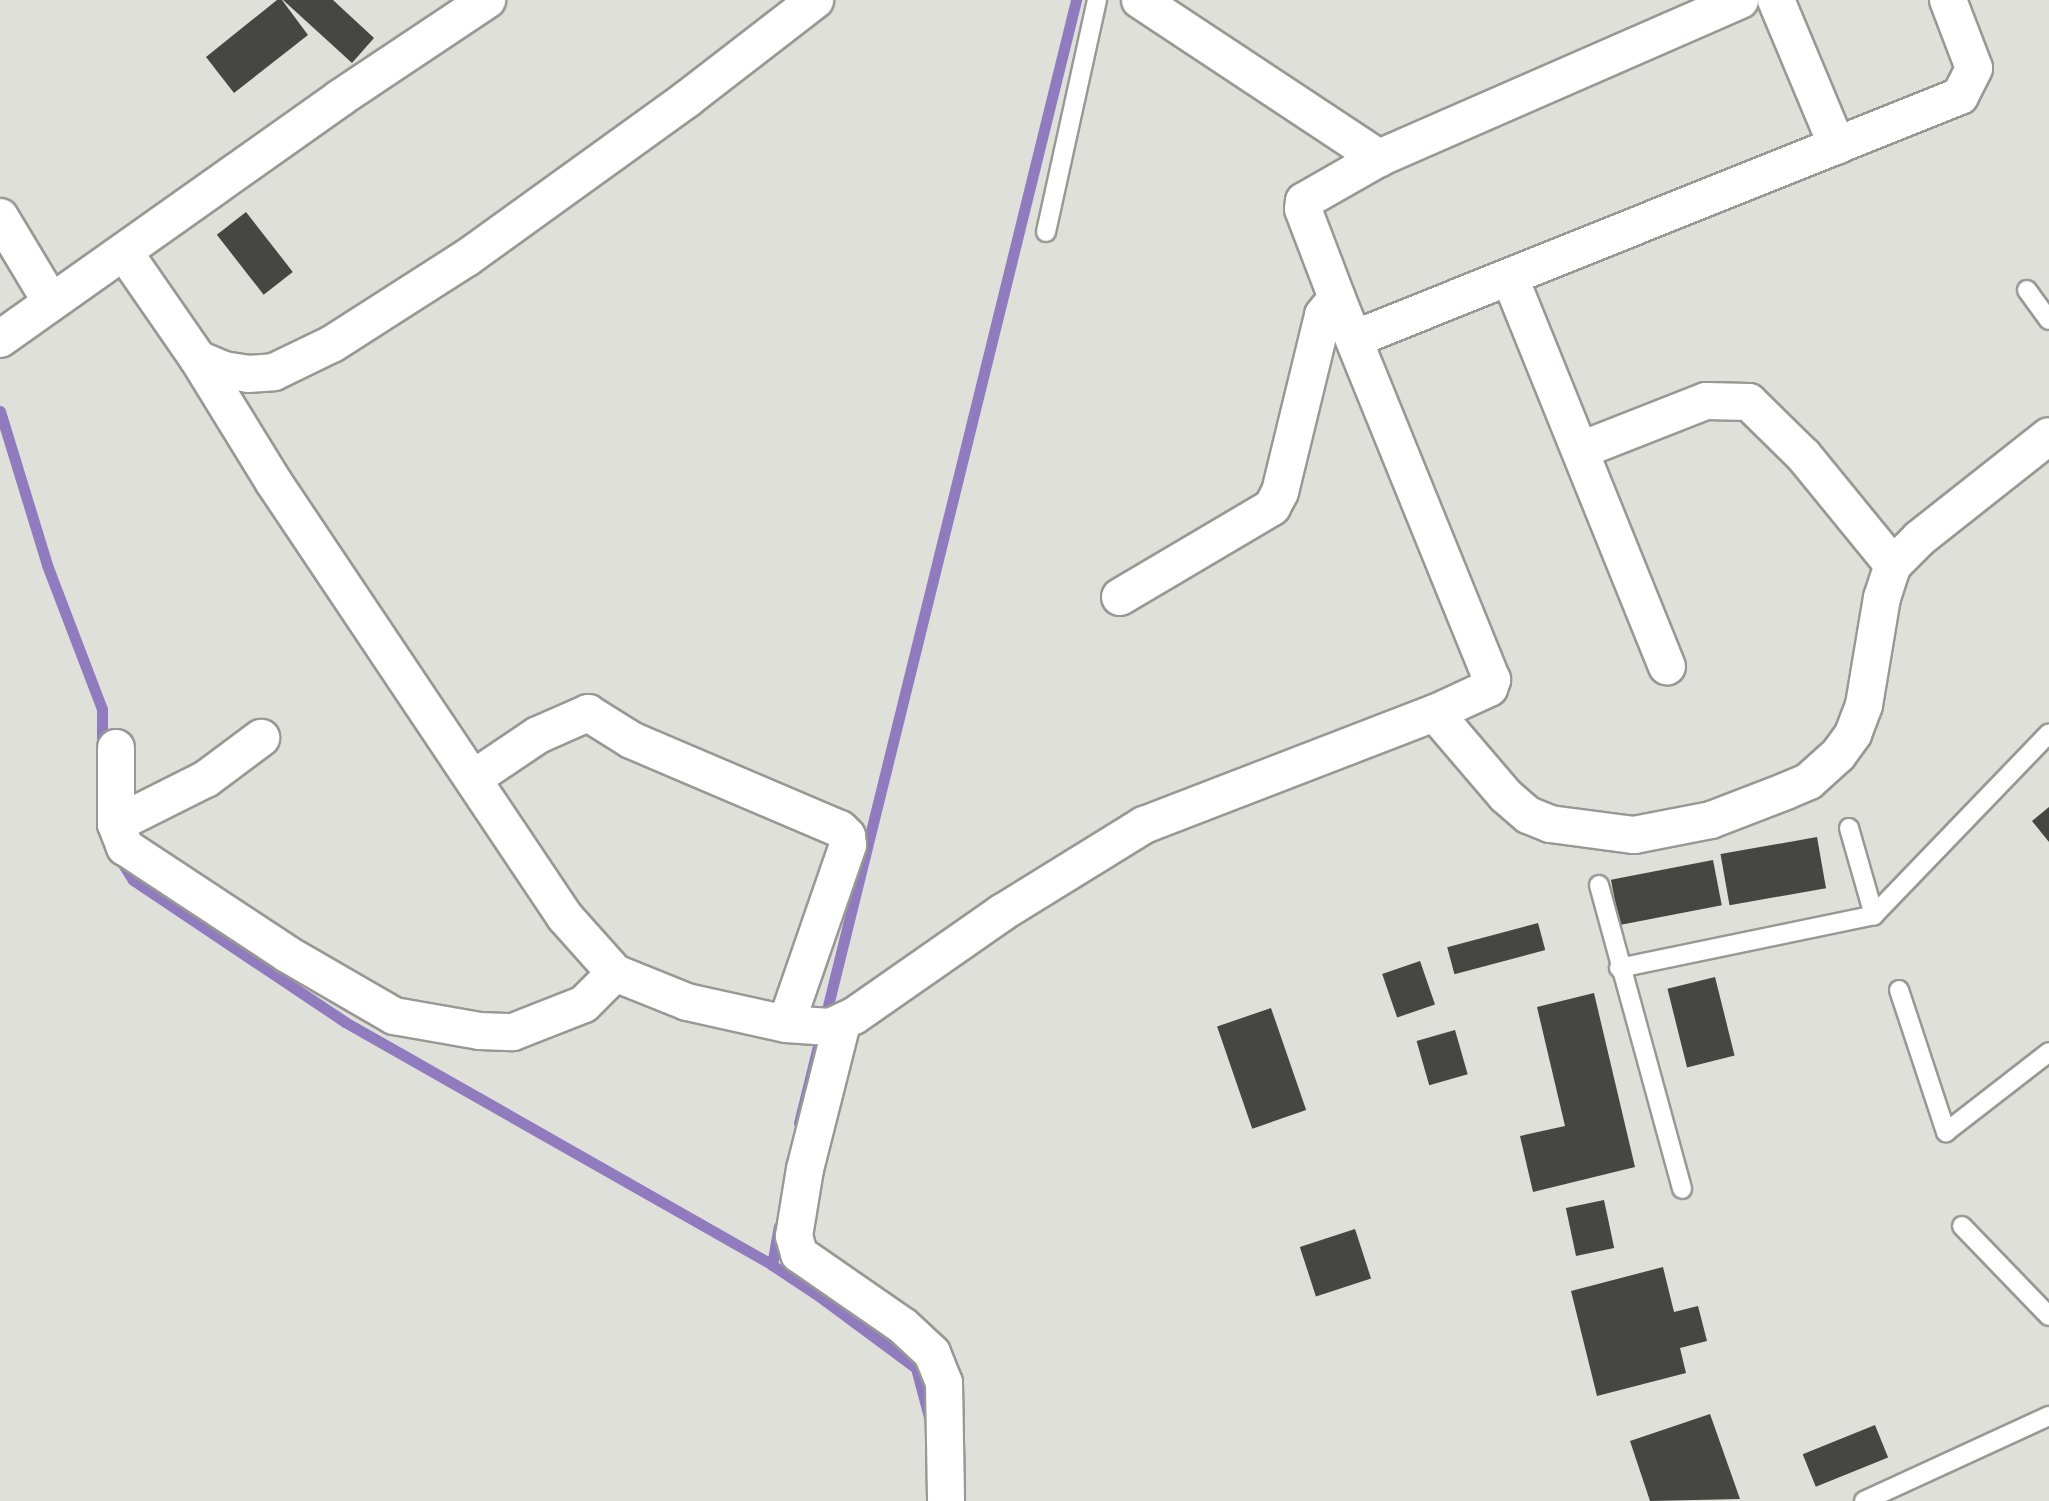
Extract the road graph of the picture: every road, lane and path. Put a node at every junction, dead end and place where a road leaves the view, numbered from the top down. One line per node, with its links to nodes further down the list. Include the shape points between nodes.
1 (487, 0): 13 (street)
2 (815, 0): 21 (street, via 468,257 332,344 274,372 224,370)
3 (1097, 0): 12 (lane)
4 (1140, 0): 10 (street)
5 (1740, 0): 8 (street)
6 (1776, 0): 9 (street)
7 (1948, 0): 9 (street, via 1974,68 1969,85 1960,96)
8 (1690, 12): 10 (street)
9 (1837, 146): 14 (street)
10 (1379, 158): 16 (street, via 1304,201)
11 (0, 217): 17 (street)
12 (1046, 232)
13 (124, 252): 17 (street); 21 (street)
14 (1510, 278): 20 (street); 23 (street)
15 (2027, 290): 18 (lane)
16 (1337, 298): 20 (street); 25 (street, via 1323,315 1272,507)
17 (51, 302): 19 (street)
18 (2049, 320)
19 (3, 337)
20 (1354, 339): 27 (street, via 1492,680 1481,694)
21 (198, 359): 31 (street, via 273,481)
22 (2049, 436): 24 (street)
23 (1581, 450): 24 (street, via 1706,401 1749,402 1804,456); 26 (street)
24 (1893, 565): 27 (street, via 1882,598 1864,705 1853,734 1809,781 1711,820 1634,835 1550,824 1528,815 1506,796)
25 (1120, 597)
26 (1667, 667)
27 (1435, 713): 39 (street, via 1144,825)
28 (2049, 733): 35 (lane)
29 (261, 738): 32 (street, via 206,779)
30 (116, 748): 32 (street)
31 (474, 778): 37 (street, via 565,917); 39 (street, via 538,735 588,713 631,740 840,829 848,845)
32 (116, 824): 37 (street, via 125,847 148,864 394,1016 513,1032 584,1004)
33 (1849, 828): 35 (lane)
34 (1599, 885): 36 (lane)
35 (1874, 915): 36 (lane)
36 (1619, 968): 41 (lane)
37 (615, 973): 39 (street, via 687,1002)
38 (1899, 990): 40 (lane, via 1946,1132)
39 (816, 1025): 45 (street, via 794,1236 799,1254 903,1326 932,1353 944,1383)
40 (2049, 1052)
41 (1682, 1189)
42 (1962, 1226): 43 (lane)
43 (2049, 1316)
44 (2049, 1416): 46 (lane)
45 (946, 1501)
46 (1864, 1501)

